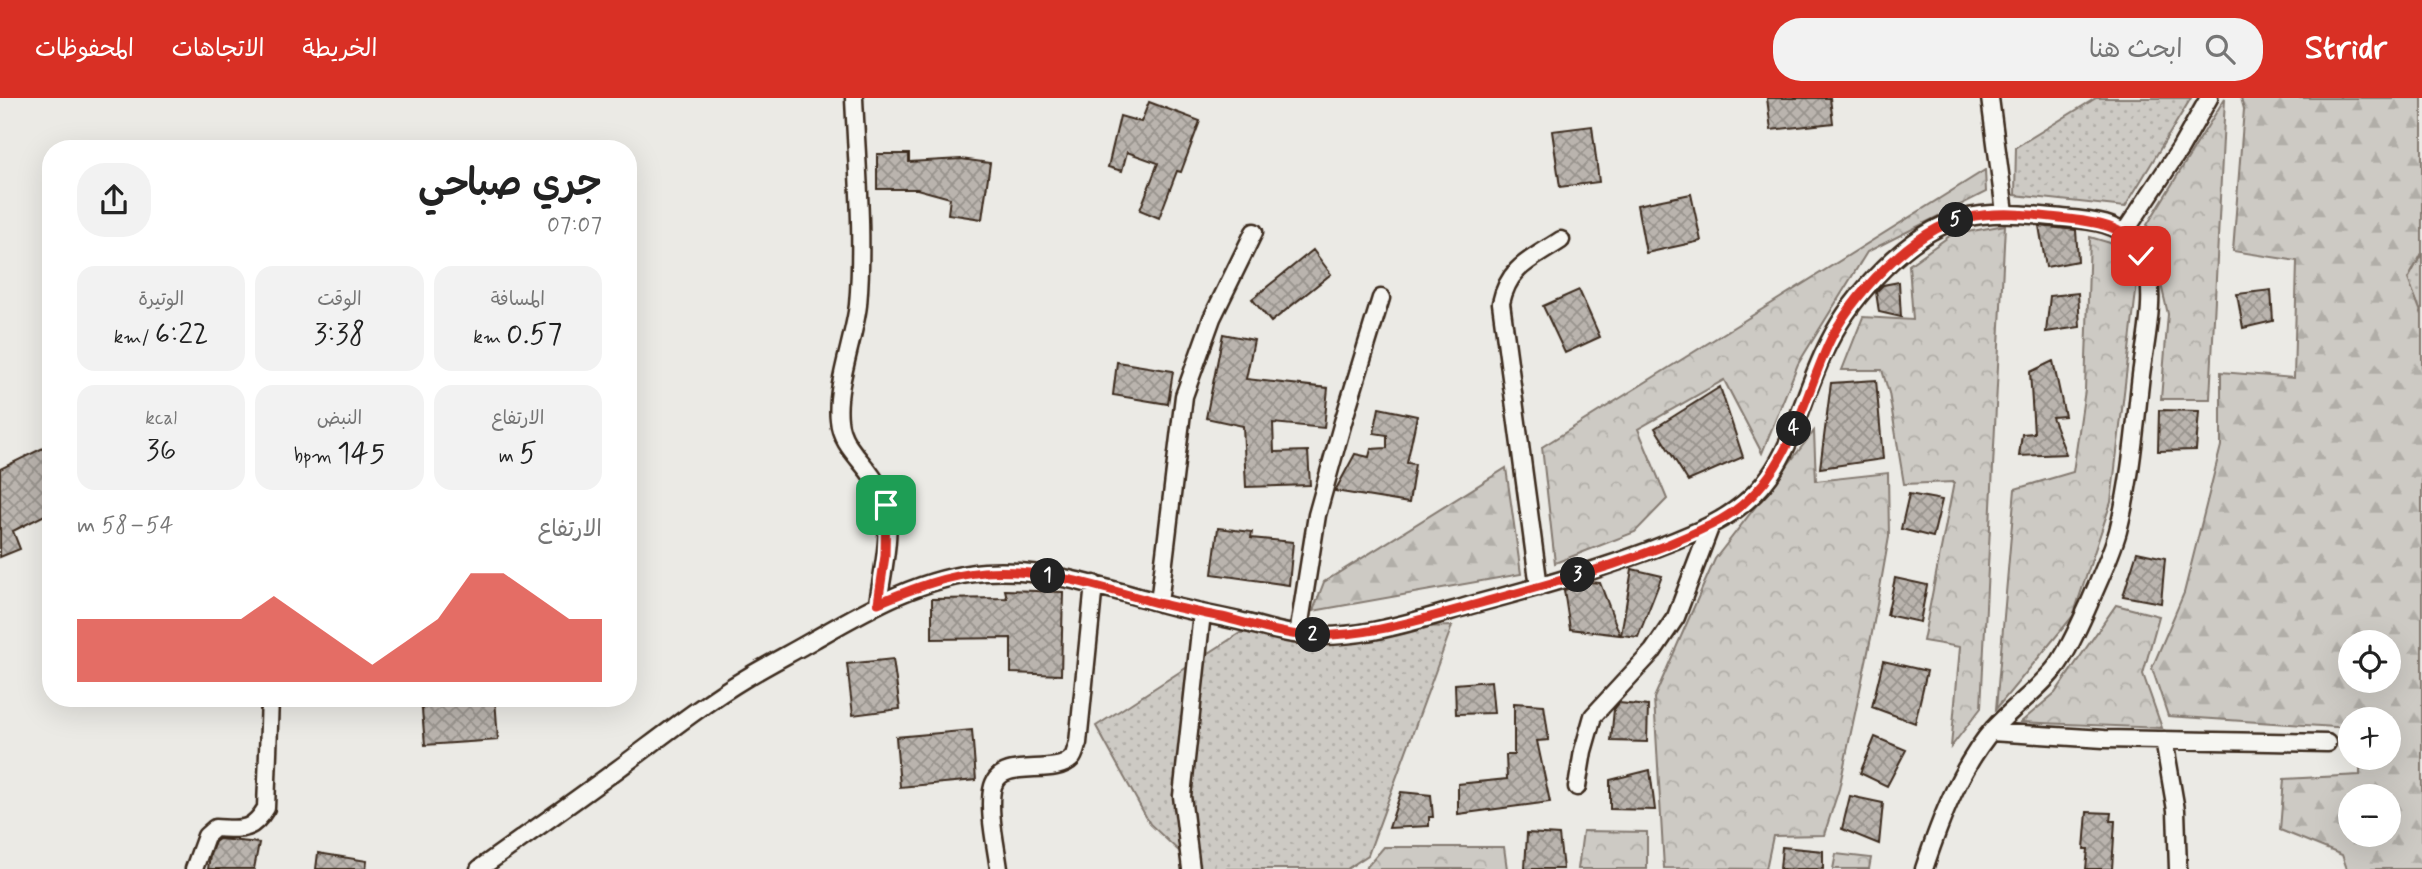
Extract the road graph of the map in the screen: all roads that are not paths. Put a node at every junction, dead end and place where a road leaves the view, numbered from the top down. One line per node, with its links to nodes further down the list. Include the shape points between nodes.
1 (854, 98): 12 (street, via 862,237 858,307 838,419 843,437 886,505)
2 (1990, 98): 4 (street)
3 (2209, 98): 6 (street)
4 (2005, 212): 6 (street, via 2104,224); 9 (street, via 1961,218 1939,227 1881,270 1830,340 1784,454 1763,486 1741,509)
5 (1254, 232): 13 (street, via 1212,318 1184,396)
6 (2124, 233): 17 (street, via 2137,245 2149,279 2148,322 2120,524 2112,552 2061,660)
7 (1561, 240): 11 (street, via 1515,271 1505,284 1501,303)
8 (1381, 298): 15 (street, via 1317,515)
9 (1712, 525): 11 (street, via 1662,547); 20 (street, via 1676,617 1653,651 1593,716)
10 (1094, 584): 12 (street, via 1033,573 983,572 927,584); 13 (street); 23 (street, via 1078,743 1072,758 1058,766 1022,768 1002,774 993,784)
11 (1539, 587): 15 (street, via 1389,628)
12 (878, 603): 22 (street, via 747,677)
13 (1159, 603): 14 (street)
14 (1202, 613): 15 (street); 24 (street, via 1182,796)
15 (1298, 635)
16 (270, 707): 21 (street, via 266,808 247,829 215,828 206,836)
17 (1991, 732): 18 (street); 25 (street, via 1954,793)
18 (2164, 740): 19 (street); 26 (street, via 2176,810)
19 (2327, 743)
20 (1577, 787)
21 (194, 869)
22 (479, 869)
23 (999, 869)
24 (1191, 869)
25 (1924, 869)
26 (2178, 869)

